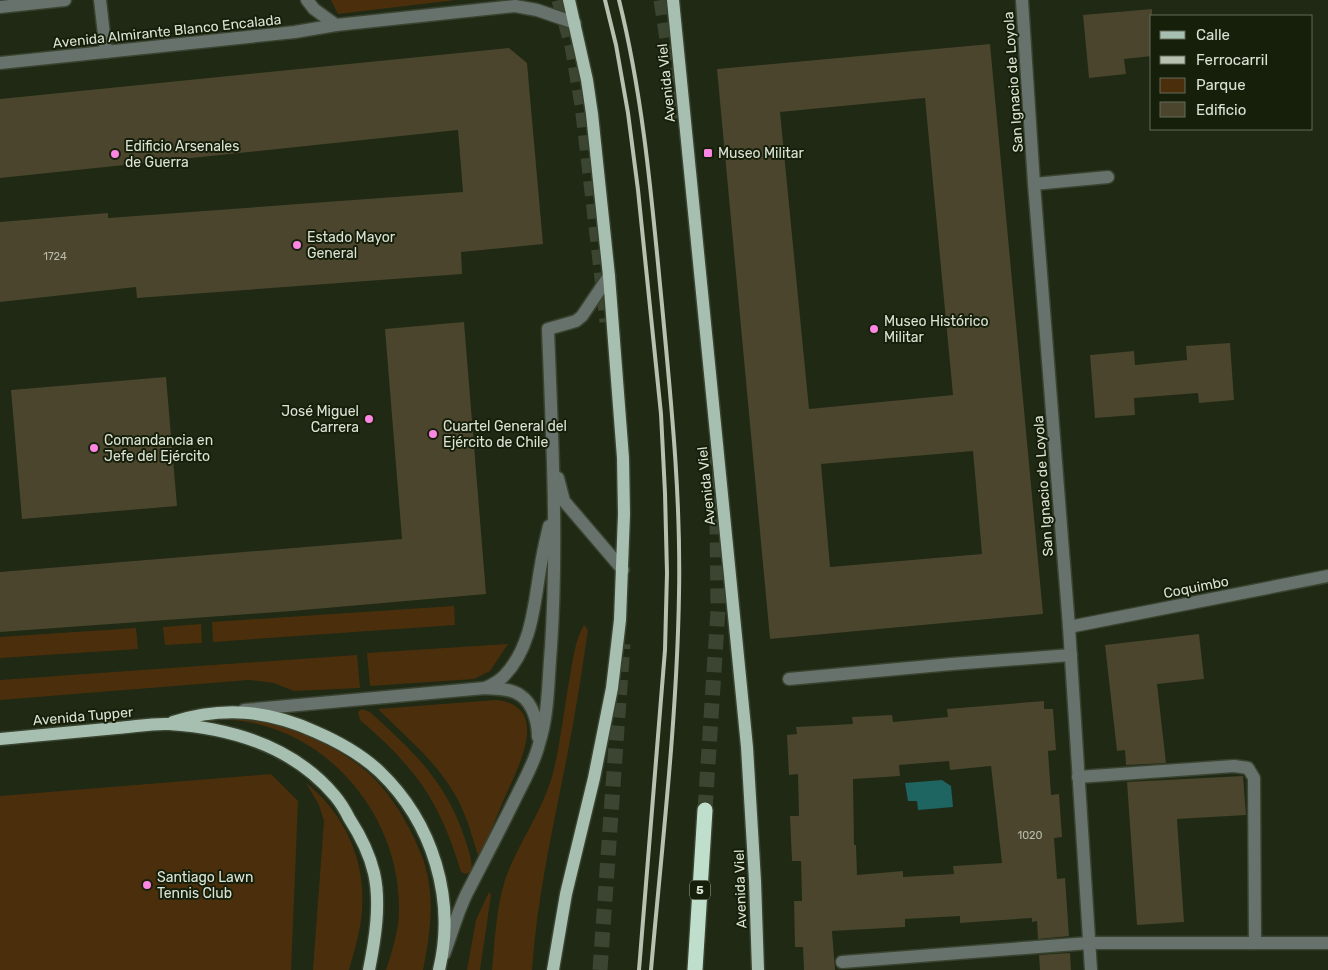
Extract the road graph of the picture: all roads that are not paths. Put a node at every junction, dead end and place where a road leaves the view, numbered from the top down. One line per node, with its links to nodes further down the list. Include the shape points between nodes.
1 (65, 0): 7 (street)
2 (100, 0): 10 (street)
3 (307, 0): 9 (street)
4 (569, 0): 8 (main road)
5 (673, 0): 37 (main road, Avenida Viel, via 748,755)
6 (1022, 0): 13 (street, San Ignacio de Loyola)
7 (1, 4)
8 (575, 23): 9 (street, Avenida Almirante Blanco Encalada, via 515,6); 14 (main road, via 592,114)
9 (336, 25): 10 (street, Avenida Almirante Blanco Encalada)
10 (106, 52): 11 (street, Avenida Almirante Blanco Encalada)
11 (0, 63)
12 (1108, 177): 13 (street)
13 (1034, 184): 19 (street, San Ignacio de Loyola)
14 (609, 276): 15 (street, via 582,316 576,321 548,329); 17 (main road, via 623,458)
15 (554, 459): 16 (street); 17 (street, via 564,501)
16 (553, 509): 22 (street, via 528,634 504,677); 26 (street, via 552,624 546,715)
17 (623, 570): 35 (main road, via 615,670 606,724 566,894)
18 (1328, 576): 19 (street, Coquimbo)
19 (1069, 628): 20 (street, San Ignacio de Loyola)
20 (1071, 655): 21 (street); 27 (street, San Ignacio de Loyola)
21 (789, 680)
22 (485, 688): 23 (street); 26 (street, via 521,695 538,725)
23 (224, 711): 24 (main road, Avenida Tupper); 33 (main road, Avenida Tupper, via 259,714 308,728 356,754 386,779 414,815 436,861 442,885 445,928)
24 (168, 724): 25 (main road, Avenida Tupper); 34 (main road, Avenida Tupper, via 214,730 274,748 298,762 336,797 366,846 374,874 376,938)
25 (0, 739)
26 (539, 747): 33 (street, via 467,892)
27 (1078, 777): 29 (street, via 1234,766 1248,768 1254,778); 31 (street, San Ignacio de Loyola)
28 (705, 810): 36 (highway, 5)
29 (1255, 943): 30 (street); 31 (street)
30 (1328, 943)
31 (1089, 944): 32 (street); 38 (street, San Ignacio de Loyola)
32 (842, 962)
33 (440, 966)
34 (369, 970)
35 (553, 970)
36 (695, 970)
37 (758, 970)
38 (1091, 970)

